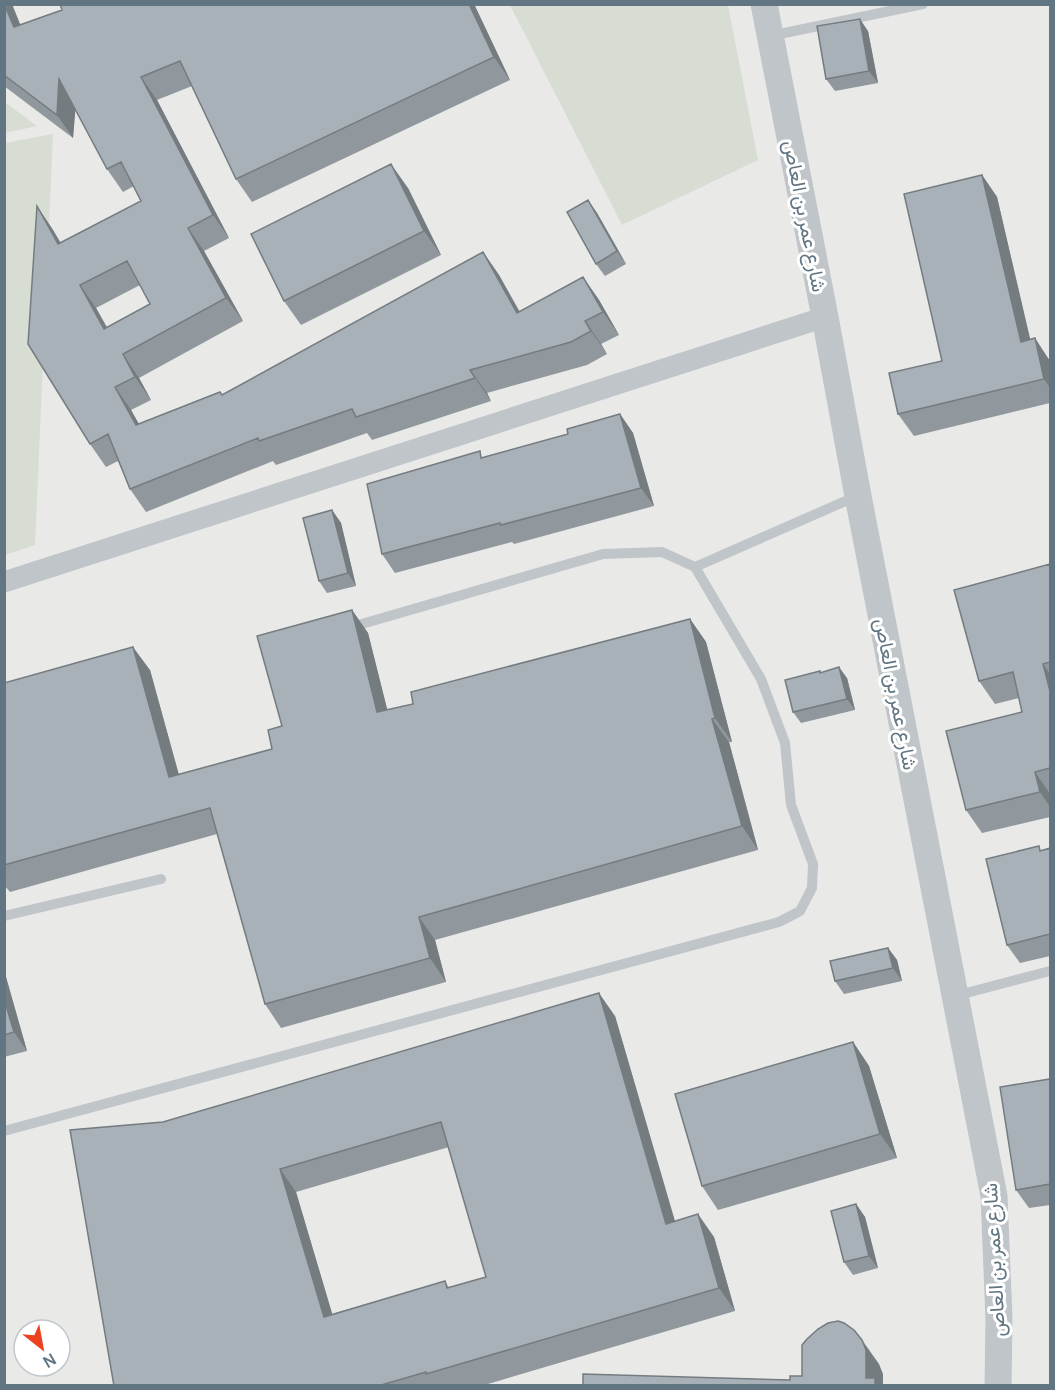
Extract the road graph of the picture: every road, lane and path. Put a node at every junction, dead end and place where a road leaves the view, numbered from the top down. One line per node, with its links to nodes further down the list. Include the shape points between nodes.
1 (764, 4): 3 (street, شارع عمر بن العاص)
2 (923, 4): 3 (lane)
3 (770, 36): 4 (street, شارع عمر بن العاص)
4 (825, 317): 5 (street, شارع عمر بن العاص); 7 (street)
5 (858, 496): 6 (lane); 12 (street, شارع عمر بن العاص)
6 (695, 567): 8 (lane, via 662,552 603,554); 13 (lane, via 761,678 785,743 791,805 813,864 812,888 800,911 779,922)
7 (4, 582)
8 (339, 631)
9 (161, 879): 10 (lane)
10 (4, 916)
11 (1050, 971): 12 (lane)
12 (955, 996): 14 (street, شارع عمر بن العاص, via 994,1196)
13 (4, 1131)
14 (998, 1386)

